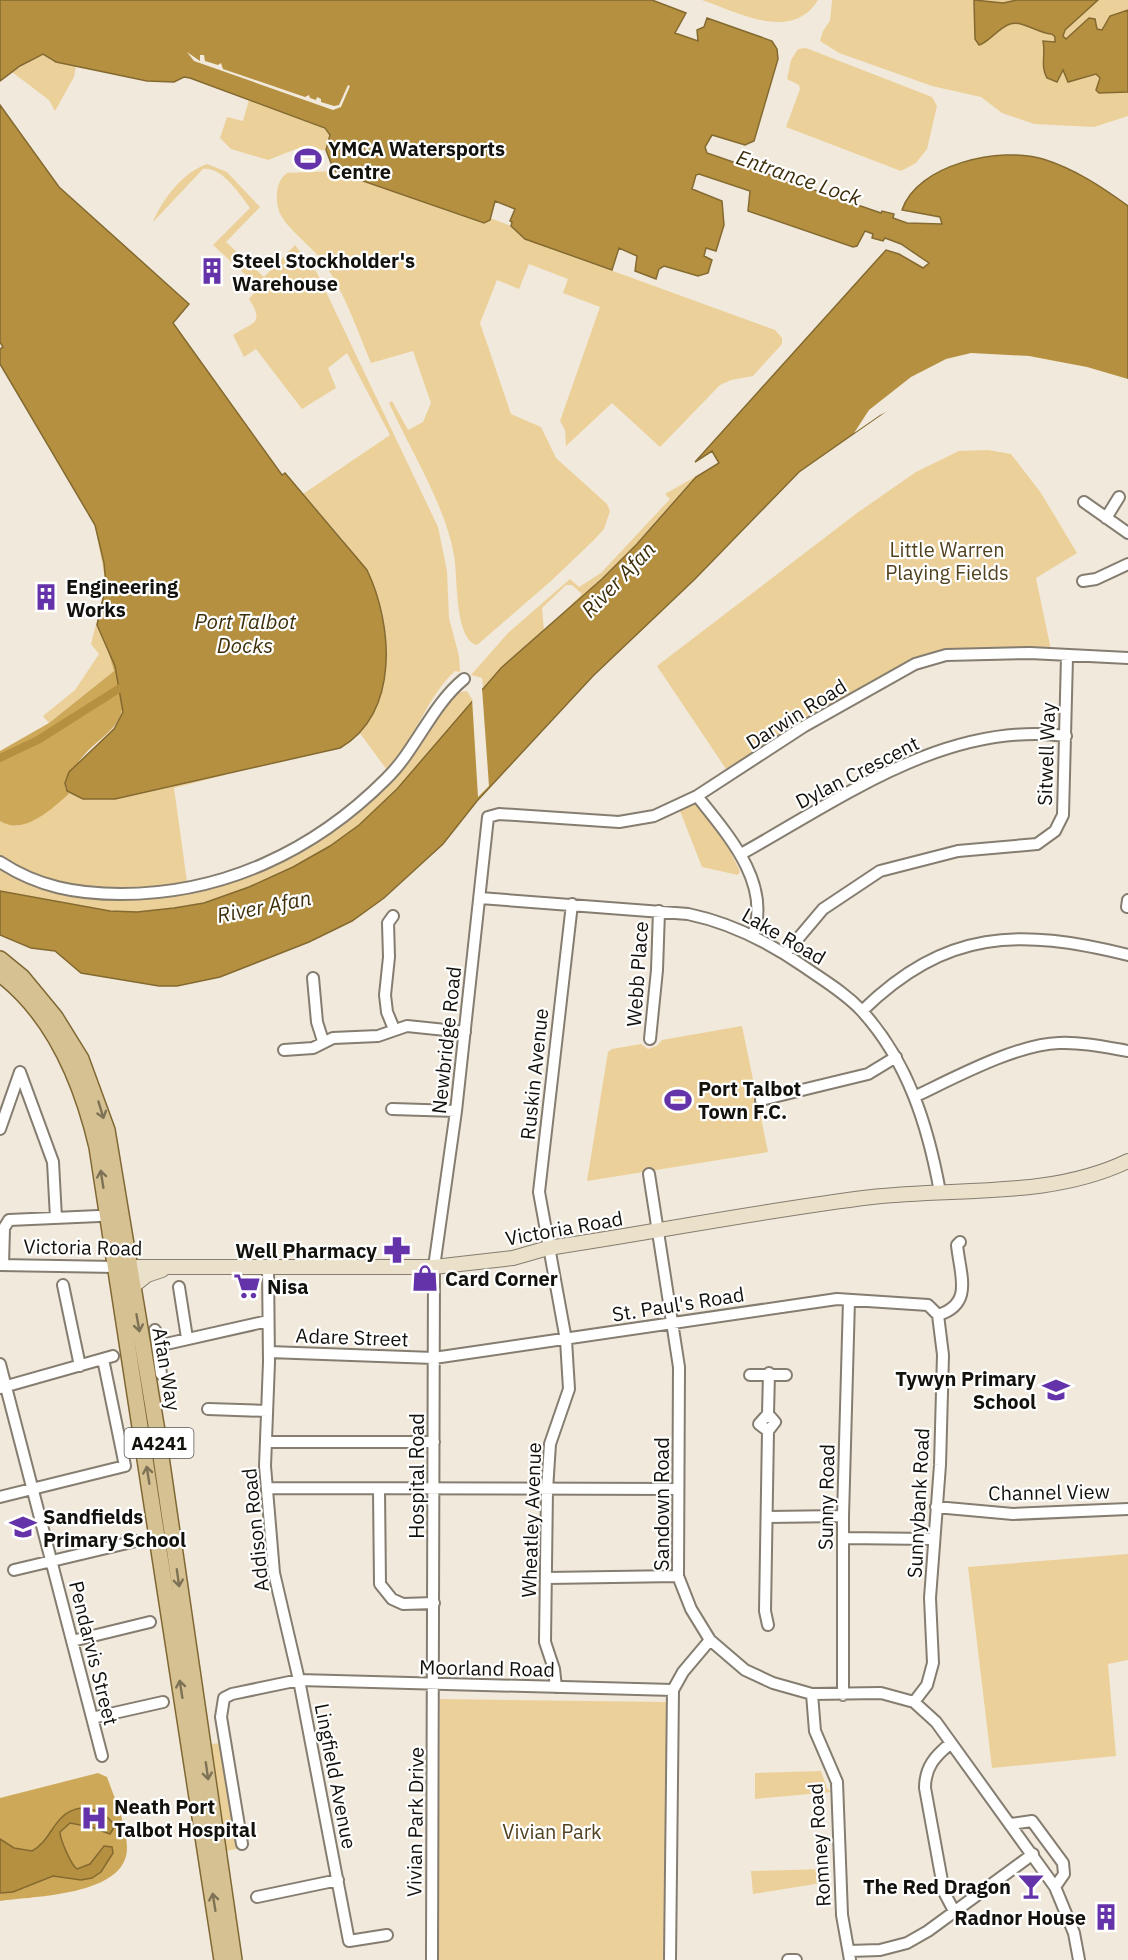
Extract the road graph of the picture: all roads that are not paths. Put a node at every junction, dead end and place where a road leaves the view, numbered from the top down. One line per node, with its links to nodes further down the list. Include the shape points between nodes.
1 (1119, 498): 3 (street)
2 (1084, 502): 3 (street)
3 (1106, 518): 4 (street)
4 (1128, 533)
5 (1128, 564): 6 (street, via 1097,584)
6 (1083, 581)
7 (1067, 657): 8 (street, Darwin Road); 10 (street, Sitwell Way); 11 (street, Darwin Road, via 1030,653 946,655 915,664 803,728)
8 (1128, 658)
9 (464, 679): 14 (street, via 445,698 385,780 312,840 251,870 188,889 93,894 36,882)
10 (1066, 736): 13 (street, Dylan Crescent, via 1018,735 970,742 923,755); 20 (street, Sitwell Way, via 1063,815 1055,831 1037,844 958,850 880,871 823,909)
11 (697, 796): 12 (street, Darwin Road, via 654,816 619,822 499,814); 13 (street)
12 (488, 817): 15 (street, Newbridge Road)
13 (741, 854): 19 (street, via 756,902 758,921)
14 (0, 862)
15 (480, 898): 16 (street, Lake Road); 27 (street, Newbridge Road)
16 (572, 904): 17 (street, Lake Road); 45 (street, Ruskin Avenue, via 539,1192)
17 (659, 911): 19 (street, Lake Road, via 719,920); 28 (street, Webb Place)
18 (386, 920): 26 (street, via 389,957 385,995)
19 (753, 935): 20 (street, Lake Road)
20 (785, 954): 25 (street, Lake Road, via 837,988)
21 (1128, 954): 25 (street, via 1032,937 985,941 942,954 885,987)
22 (0, 960): 47 (main road, Afan Way / A4241, one-way to 47, via 40,997 88,1076 107,1130)
23 (0, 974): 47 (main road, Afan Way / A4241, one-way to 23, via 80,1087 48,1026)
24 (316, 986): 29 (street, via 316,1022)
25 (862, 1011): 32 (street, Lake Road)
26 (394, 1029): 27 (street, via 407,1026); 29 (street, via 378,1036)
27 (465, 1032): 36 (street, Newbridge Road)
28 (650, 1039)
29 (323, 1041): 30 (street, via 297,1055)
30 (285, 1050)
31 (1128, 1052): 33 (street, via 1057,1042 1016,1053)
32 (896, 1057): 33 (street, Lake Road); 34 (street, via 868,1074)
33 (915, 1096): 40 (street, Lake Road, via 931,1141)
34 (761, 1100)
35 (392, 1109): 36 (street, via 404,1114)
36 (456, 1111): 49 (street, Newbridge Road)
37 (0, 1129): 42 (street, via 20,1072 53,1162)
38 (1128, 1161): 40 (street, Victoria Road, via 1055,1184)
39 (649, 1174): 43 (street, Sandown Road)
40 (940, 1192): 43 (street, Victoria Road, via 872,1197)
41 (99, 1216): 42 (street)
42 (56, 1218): 46 (street, via 9,1220 4,1228)
43 (658, 1232): 45 (street, Victoria Road); 57 (street, Sandown Road)
44 (960, 1242): 55 (street, via 959,1305)
45 (548, 1248): 49 (street, Victoria Road, via 513,1258); 60 (street, Wheatley Avenue)
46 (2, 1265): 47 (street, Victoria Road)
47 (123, 1267): 50 (street, Victoria Road); 52 (main road, Afan Way / A4241); 118 (main road, Afan Way / A4241, one-way to 47)
48 (268, 1267): 49 (street, Victoria Road); 50 (street, Victoria Road); 56 (street, Addison Road)
49 (435, 1267): 63 (street, Hospital Road)
50 (166, 1268): 52 (street, via 147,1275)
51 (63, 1285): 65 (street)
52 (132, 1287): 119 (main road, Afan Way / A4241, one-way to 119)
53 (178, 1287): 59 (street)
54 (849, 1300): 55 (street, St. Paul's Road, via 928,1305); 57 (street, St. Paul's Road); 84 (street, Sunny Road)
55 (938, 1315): 82 (street, Sunnybank Road, via 943,1355)
56 (268, 1321): 59 (street); 62 (street, Addison Road)
57 (674, 1323): 60 (street, St. Paul's Road); 77 (street, Sandown Road, via 680,1378)
58 (155, 1330): 61 (street)
59 (187, 1338): 61 (street)
60 (566, 1340): 63 (street, St. Paul's Road); 80 (street, Wheatley Avenue, via 569,1389 550,1444)
61 (157, 1346): 67 (street)
62 (269, 1352): 63 (street, Adare Street); 72 (street, Addison Road)
63 (434, 1358): 74 (street, Hospital Road)
64 (0, 1364): 70 (street, Pendarvis Street)
65 (80, 1366): 70 (street); 75 (street, via 108,1358 125,1466)
66 (769, 1373): 68 (street); 69 (street); 85 (street, via 768,1414 775,1422 768,1431)
67 (161, 1374)
68 (750, 1375)
69 (786, 1375)
70 (3, 1388): 75 (street, Pendarvis Street)
71 (208, 1410): 72 (street)
72 (267, 1411): 73 (street, Addison Road)
73 (266, 1442): 74 (street); 76 (street, Addison Road)
74 (434, 1442): 79 (street, Hospital Road)
75 (33, 1488): 81 (street); 89 (street, Pendarvis Street)
76 (267, 1488): 78 (street); 98 (street, Addison Road, via 274,1573)
77 (678, 1489): 80 (street); 91 (street, Sandown Road)
78 (379, 1490): 79 (street); 93 (street, via 380,1584 392,1599 404,1604)
79 (434, 1490): 80 (street); 93 (street, Hospital Road)
80 (547, 1490): 92 (street, Wheatley Avenue)
81 (0, 1497)
82 (936, 1507): 83 (street, Channel View, via 1013,1514); 87 (street, Sunnybank Road)
83 (1128, 1509)
84 (843, 1516): 85 (street); 86 (street, Sunny Road)
85 (768, 1517): 95 (street, via 760,1611)
86 (843, 1538): 87 (street); 103 (street, Sunny Road)
87 (933, 1539): 105 (street, Sunnybank Road, via 933,1663 927,1685)
88 (136, 1541): 89 (street)
89 (52, 1560): 90 (street); 97 (street, Pendarvis Street)
90 (14, 1570)
91 (678, 1576): 92 (street); 96 (street, Sandown Road, via 691,1609)
92 (547, 1578): 100 (street, Wheatley Avenue, via 544,1642)
93 (434, 1603): 99 (street, Hospital Road)
94 (150, 1622): 97 (street)
95 (768, 1625)
96 (711, 1640): 101 (street); 102 (street, via 745,1670)
97 (72, 1641): 106 (street, Pendarvis Street)
98 (299, 1680): 99 (street, Moorland Road); 110 (street, Moorland Road, via 224,1698 222,1717); 112 (street, Lingfield Avenue)
99 (435, 1685): 100 (street, Moorland Road); 120 (street, Vivian Park Drive)
100 (556, 1687): 101 (street, Moorland Road)
101 (673, 1690): 121 (street)
102 (812, 1694): 103 (street); 117 (street, Romney Road, via 815,1731 837,1782 842,1916)
103 (843, 1695): 105 (street, via 880,1693)
104 (163, 1702): 106 (street)
105 (914, 1702): 107 (street)
106 (92, 1718): 108 (street, Pendarvis Street)
107 (951, 1743): 109 (street); 115 (street, via 930,1763 925,1788 944,1893)
108 (102, 1756)
109 (1011, 1824): 111 (street); 113 (street, via 1032,1821 1063,1863 1064,1874)
110 (242, 1844)
111 (1033, 1854): 113 (street); 115 (street)
112 (338, 1880): 114 (street, Lingfield Avenue); 116 (street, Lingfield Avenue, via 349,1941)
113 (1055, 1887): 124 (street, via 1074,1933)
114 (257, 1897)
115 (954, 1911): 117 (street, via 907,1943)
116 (387, 1935)
117 (849, 1956)
118 (222, 1960)
119 (234, 1960)
120 (432, 1960)
121 (670, 1960)
122 (788, 1960): 123 (street)
123 (796, 1960)
124 (1079, 1960)

